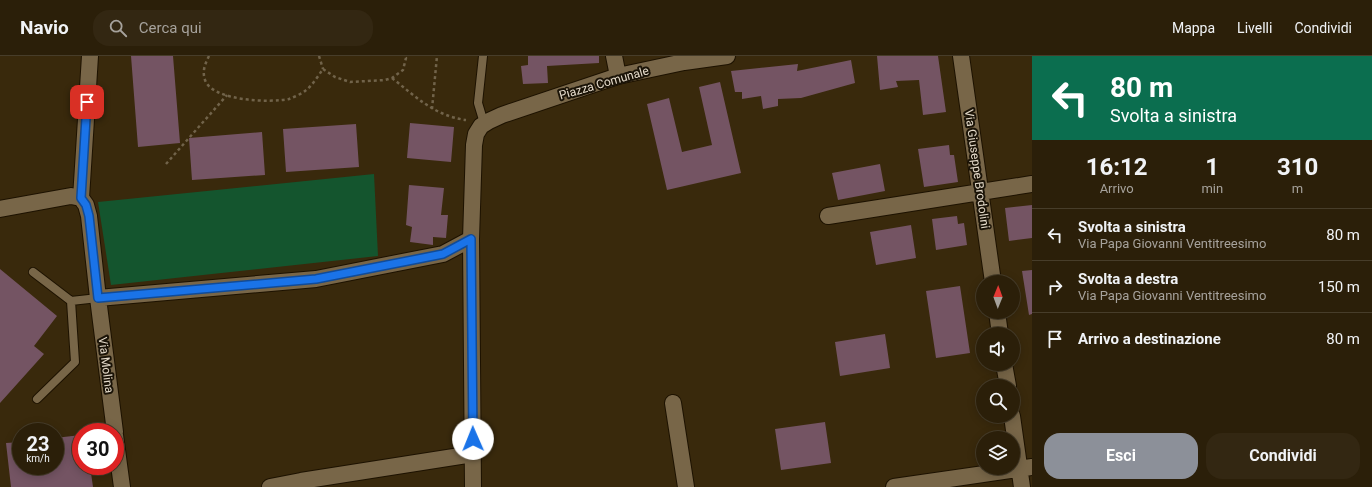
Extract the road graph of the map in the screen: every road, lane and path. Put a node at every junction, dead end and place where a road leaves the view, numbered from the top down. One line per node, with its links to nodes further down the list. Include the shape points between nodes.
1 (90, 56): 19 (street)
2 (209, 56): 13 (path, via 204,68 205,81 215,91)
3 (319, 56): 10 (path)
4 (404, 56): 12 (path, via 406,58 403,70)
5 (437, 56): 14 (path)
6 (483, 56): 15 (lane, via 478,103)
7 (614, 56): 11 (street)
8 (727, 56): 11 (street, Piazza Comunale)
9 (961, 56): 18 (street, Via Giuseppe Brodolini)
10 (323, 69): 12 (path, via 335,77 350,82); 13 (path, via 306,90 289,98 269,101 242,100)
11 (618, 76): 15 (street, Piazza Comunale)
12 (392, 78): 14 (path)
13 (227, 95): 16 (path)
14 (432, 109): 15 (path, via 452,118)
15 (484, 123): 22 (street, via 478,131 474,145)
16 (166, 164)
17 (1032, 184): 18 (street)
18 (980, 192): 21 (street); 24 (street, Via Giuseppe Brodolini)
19 (81, 198): 20 (street, via 71,196); 25 (street, Via Molina, via 89,216)
20 (0, 209)
21 (828, 216)
22 (471, 239): 25 (street, via 443,254 316,279); 31 (street)
23 (33, 272): 26 (lane)
24 (992, 275)
25 (98, 298): 26 (lane); 29 (street, Via Molina)
26 (71, 301): 27 (lane, via 75,362)
27 (37, 399)
28 (673, 403): 38 (street)
29 (114, 423)
30 (1014, 423): 32 (street)
31 (473, 454): 34 (street); 37 (street)
32 (1026, 468): 39 (street); 40 (street)
33 (120, 475): 35 (street)
34 (302, 484): 36 (street)
35 (122, 487)
36 (270, 487)
37 (473, 487)
38 (686, 487)
39 (894, 487)
40 (1022, 487)

